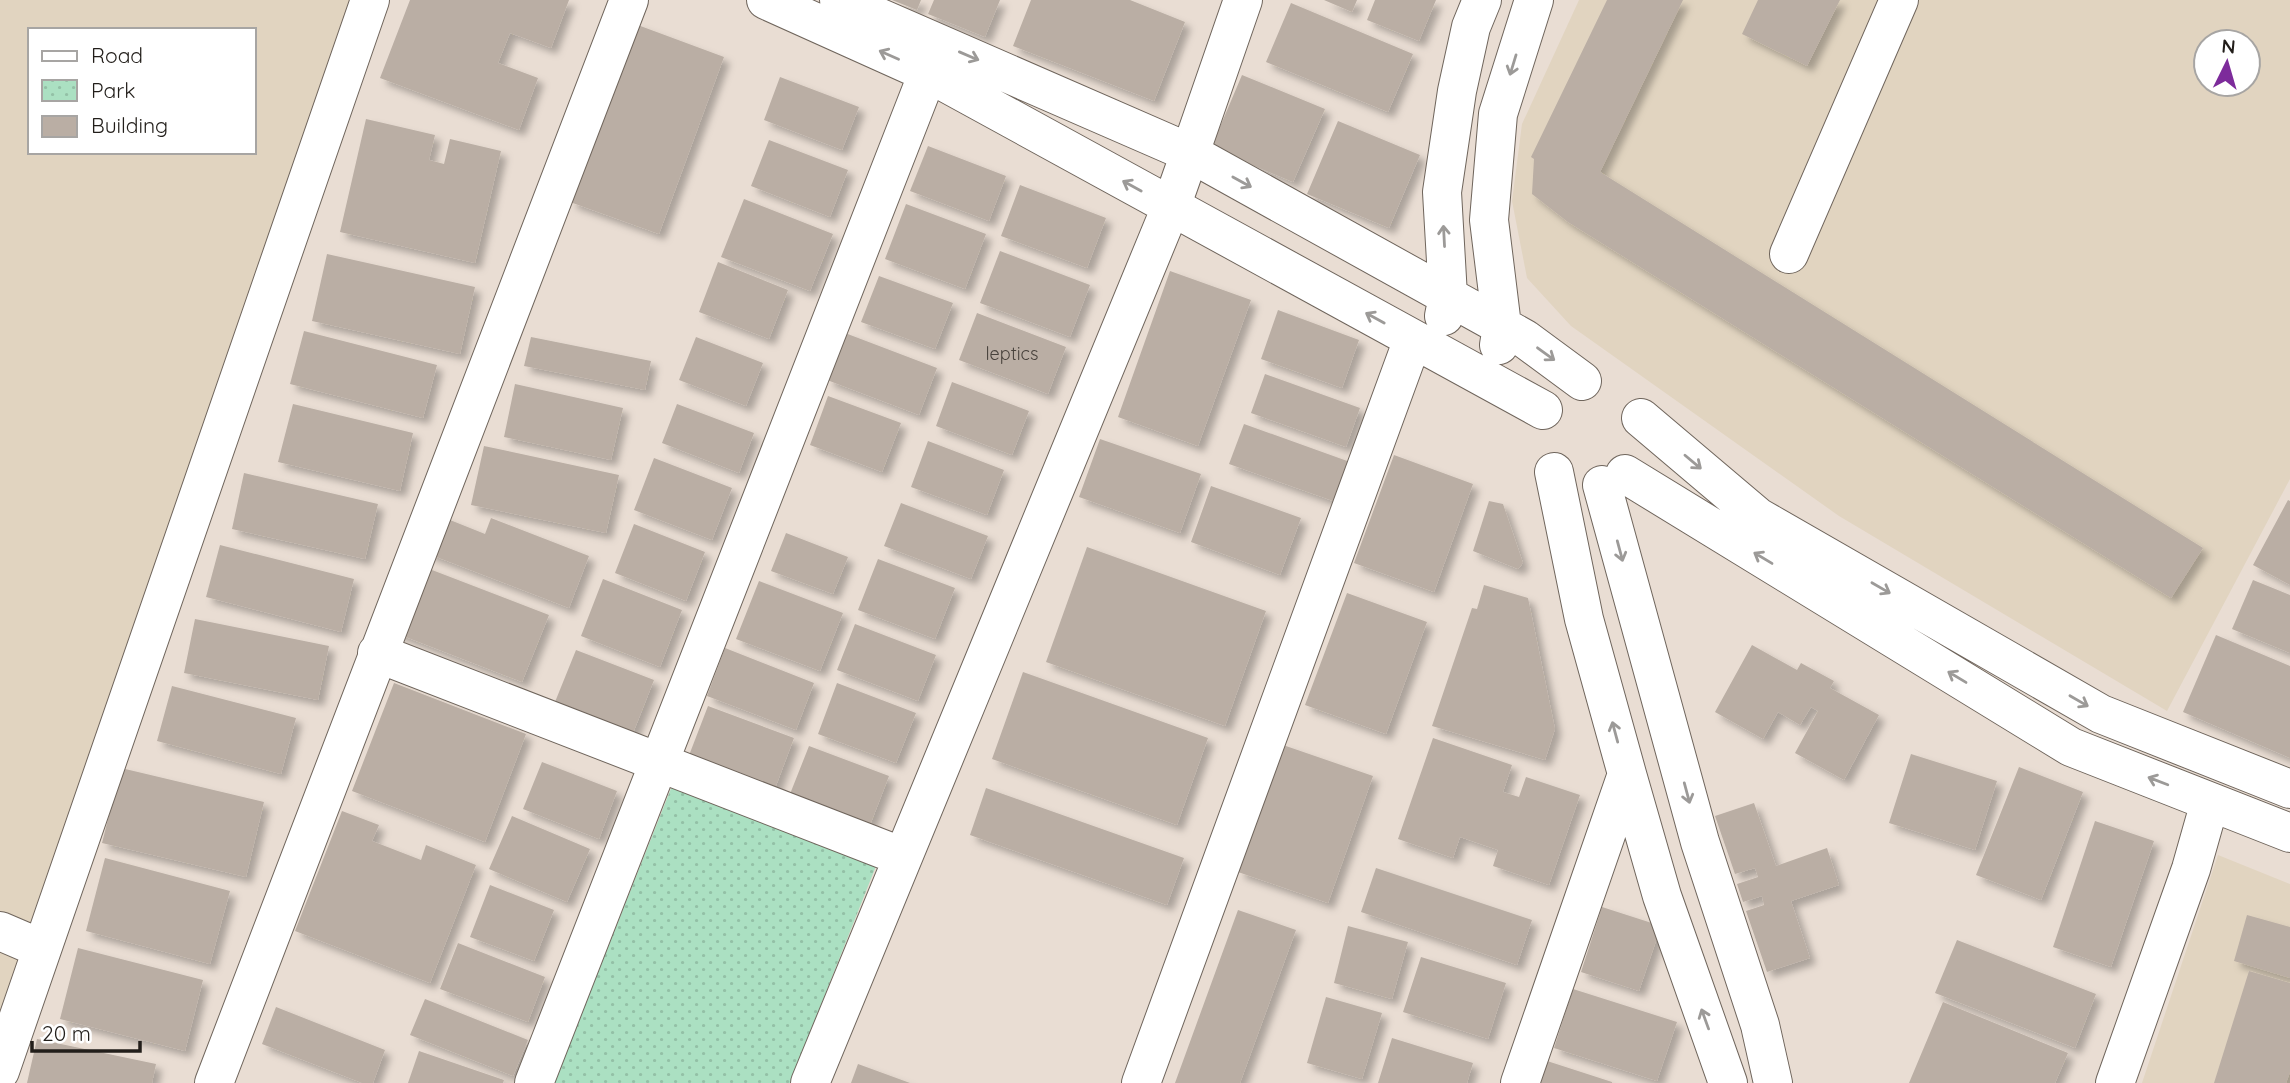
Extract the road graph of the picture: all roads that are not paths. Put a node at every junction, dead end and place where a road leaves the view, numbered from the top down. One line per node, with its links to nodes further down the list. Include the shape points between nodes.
1 (370, 0): 30 (street)
2 (629, 0): 22 (street)
3 (766, 0): 9 (street, one-way to 3)
4 (839, 0): 10 (street, one-way to 10)
5 (1243, 0): 10 (street)
6 (1482, 0): 13 (street, one-way to 6, via 1442,191 1457,91)
7 (1534, 0): 14 (street, one-way to 14, via 1498,114 1489,220)
8 (1899, 0): 12 (street)
9 (928, 73): 11 (street, one-way to 9); 23 (street)
10 (1190, 153): 11 (street); 13 (street, one-way to 13)
11 (1171, 207): 15 (street, one-way to 11); 28 (street)
12 (1789, 254)
13 (1448, 296): 14 (street); 15 (street)
14 (1502, 326): 16 (street, one-way to 16); 17 (street)
15 (1426, 346): 17 (street); 35 (street)
16 (1582, 381): 18 (street, via 1566,386); 19 (street, via 1619,388 1633,401)
17 (1494, 382): 18 (street)
18 (1543, 410): 20 (street, via 1538,443)
19 (1641, 418): 21 (street, via 1642,448 1635,462); 25 (street, one-way to 25, via 1758,517 2101,714)
20 (1554, 472): 21 (street, via 1585,486); 24 (street, one-way to 20, via 1584,619)
21 (1613, 479): 26 (street, one-way to 21, via 2071,747); 38 (street, one-way to 38, via 1700,842 1760,1025)
22 (377, 653): 23 (street); 32 (street)
23 (659, 762): 28 (street); 33 (street)
24 (1627, 774): 36 (street); 37 (street, one-way to 24, via 1662,896)
25 (2290, 789)
26 (2210, 802): 27 (street); 39 (street)
27 (2290, 833)
28 (903, 857): 34 (street)
29 (0, 931): 30 (street)
30 (42, 949): 31 (street)
31 (0, 1071)
32 (214, 1083)
33 (534, 1083)
34 (810, 1083)
35 (1141, 1083)
36 (1520, 1083)
37 (1728, 1083)
38 (1773, 1083)
39 (2115, 1083)

